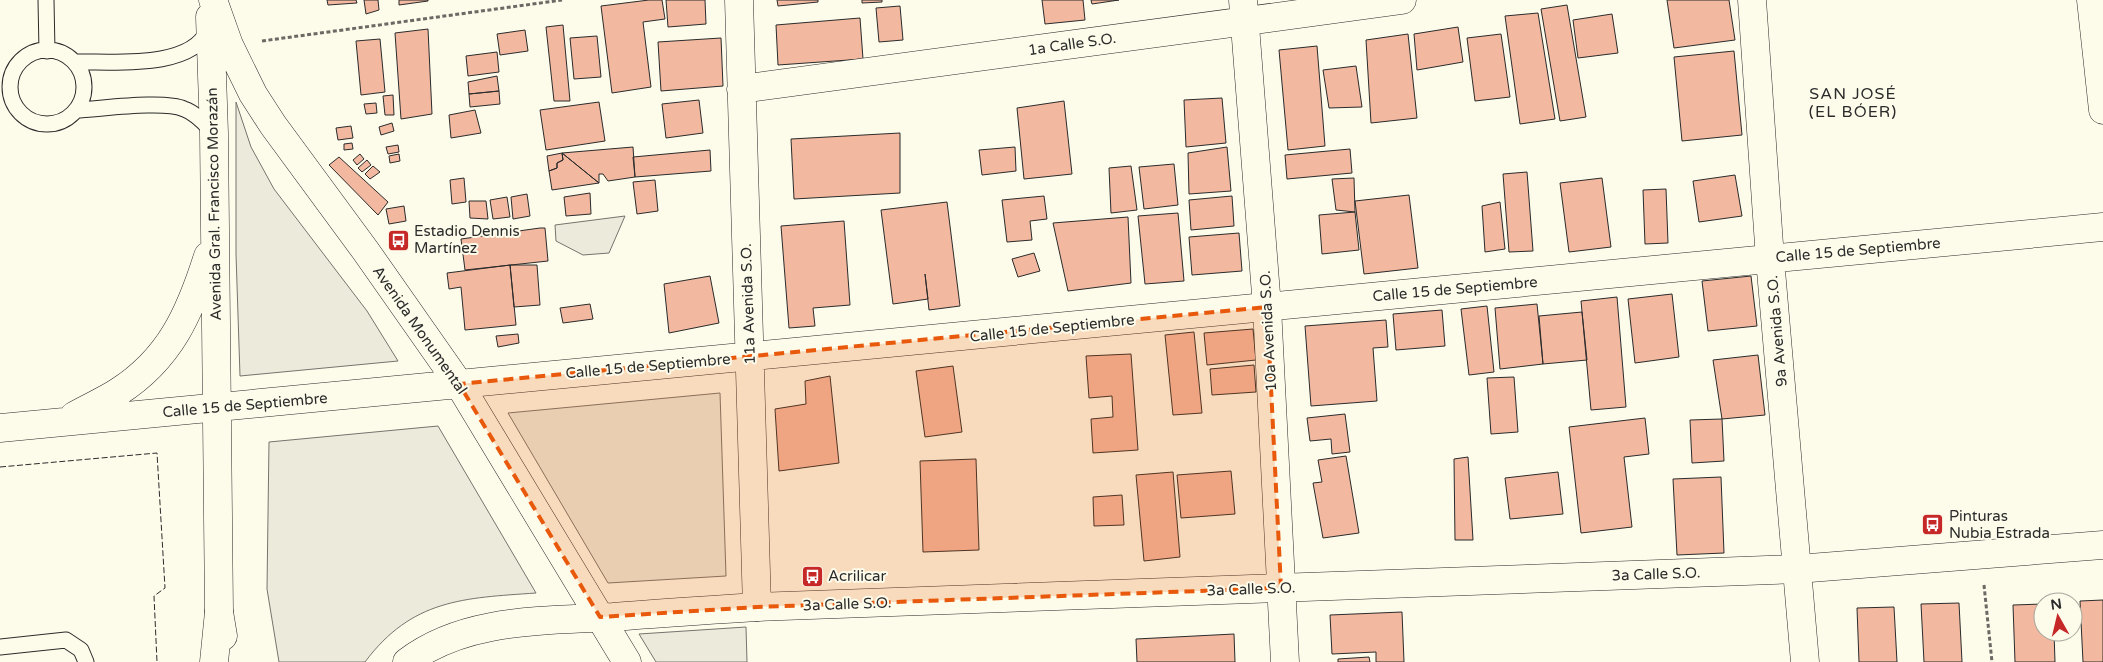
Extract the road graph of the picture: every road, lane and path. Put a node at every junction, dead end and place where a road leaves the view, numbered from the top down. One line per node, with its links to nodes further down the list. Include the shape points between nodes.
1 (46, 0): 10 (lane)
2 (562, 0): 9 (path)
3 (738, 0): 12 (main road, 11a Avenida S.O.)
4 (1402, 0): 8 (main road, 1a Calle S.O.)
5 (1752, 0): 18 (main road, 9a Avenida S.O.)
6 (2091, 0): 14 (main road)
7 (211, 8): 9 (main road, Avenida Monumental); 11 (lane, via 207,33 189,51 152,60); 15 (main road, Avenida Gral. Francisco Morazán)
8 (1244, 11): 12 (main road, 1a Calle S.O.); 19 (main road, 10a Avenida S.O.)
9 (229, 45): 21 (main road, Avenida Monumental, via 253,94 273,125)
10 (47, 51): 11 (lane, via 66,55); 13 (lane, via 20,62 13,73 12,98 17,109 26,118 51,124 62,121)
11 (74, 62): 13 (lane, via 84,83 84,95)
12 (741, 89): 20 (main road, 11a Avenida S.O.)
13 (76, 110): 15 (lane, via 160,105 179,107 191,112)
14 (2103, 110)
15 (214, 133): 16 (main road, Avenida Gral. Francisco Morazán)
16 (214, 223): 22 (main road, Avenida Gral. Francisco Morazán); 23 (main road, via 208,256 192,303 167,346 138,377 118,392)
17 (2103, 227): 18 (main road, Calle 15 de Septiembre)
18 (1770, 258): 19 (main road, Calle 15 de Septiembre); 27 (main road, 9a Avenida S.O.)
19 (1267, 307): 20 (main road, Calle 15 de Septiembre); 28 (main road, 10a Avenida S.O.)
20 (750, 357): 21 (main road, Calle 15 de Septiembre); 29 (main road, 11a Avenida S.O.)
21 (459, 384): 22 (main road, Calle 15 de Septiembre); 31 (main road, Avenida Monumental)
22 (216, 407): 23 (main road, Calle 15 de Septiembre); 30 (main road)
23 (61, 422): 24 (main road, Calle 15 de Septiembre)
24 (0, 428)
25 (2103, 544): 26 (main road, 3a Calle S.O.)
26 (1981, 554): 27 (main road, 3a Calle S.O.); 40 (path)
27 (1797, 569): 28 (main road, 3a Calle S.O.); 39 (main road, 9a Avenida S.O.)
28 (1281, 588): 29 (main road, 3a Calle S.O.); 38 (main road, 10a Avenida S.O.)
29 (757, 607): 31 (main road, 3a Calle S.O.)
30 (219, 612): 34 (main road); 35 (main road)
31 (600, 617): 36 (main road, 3a Calle S.O., via 480,630 431,646); 37 (main road, Avenida Monumental)
32 (0, 647): 33 (lane, via 66,640 81,650)
33 (86, 662)
34 (214, 662)
35 (227, 662)
36 (407, 662)
37 (627, 662)
38 (1285, 662)
39 (1805, 662)
40 (1992, 662)

